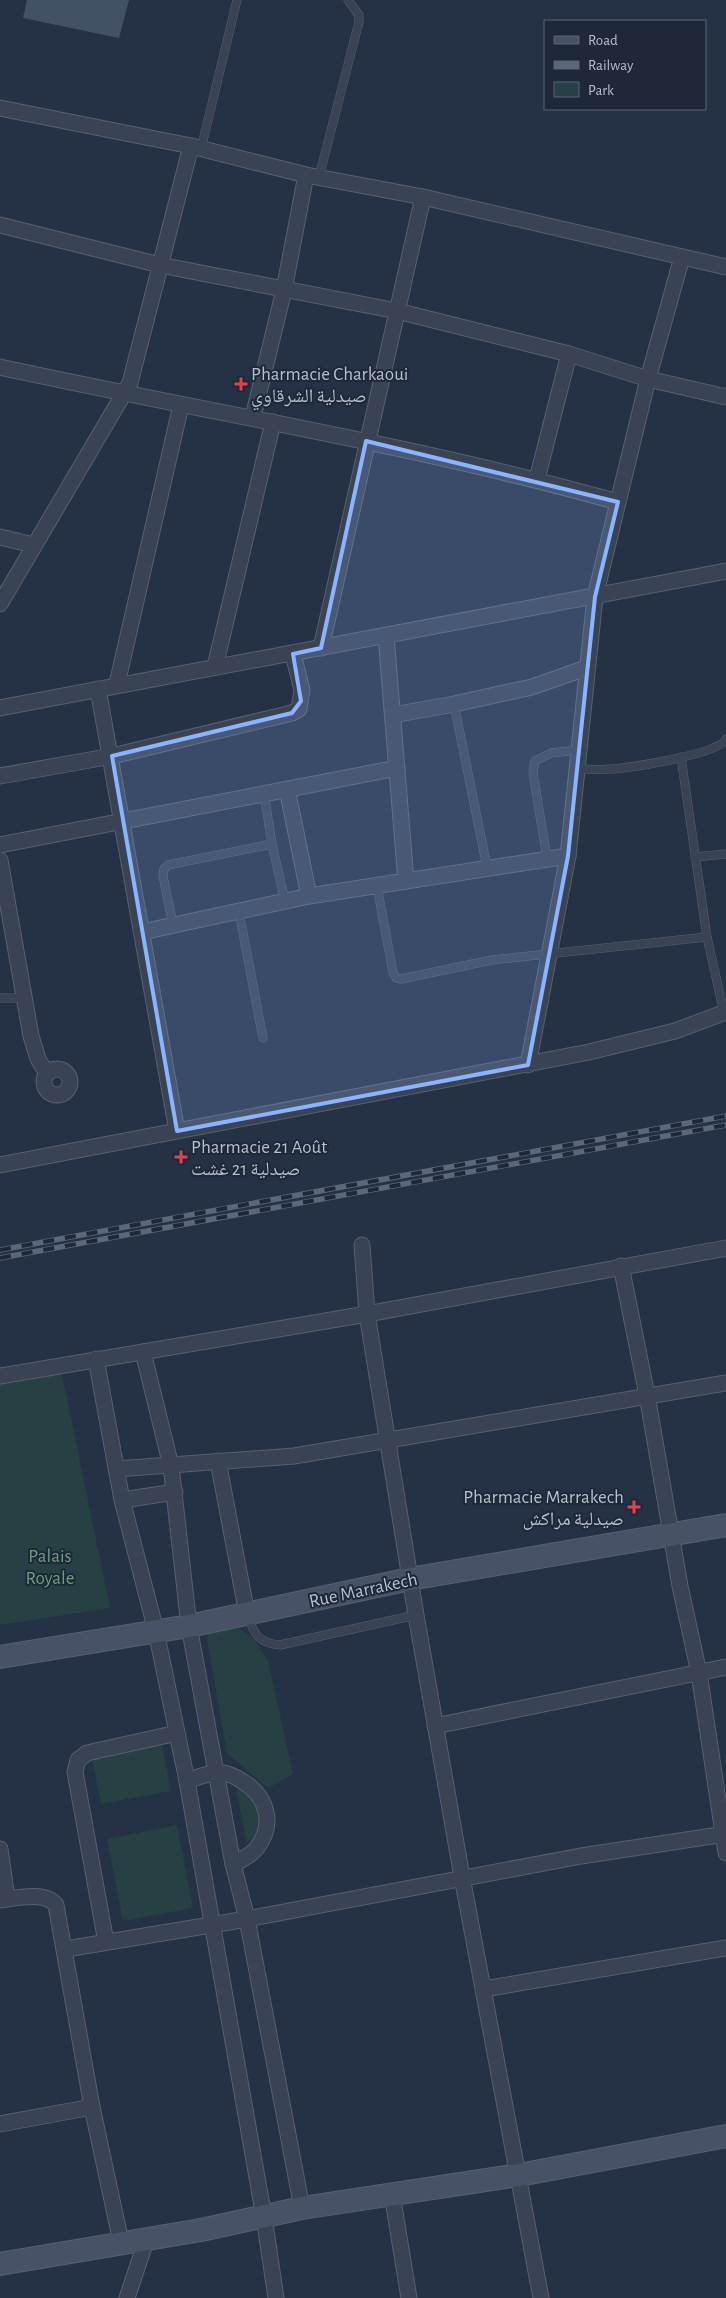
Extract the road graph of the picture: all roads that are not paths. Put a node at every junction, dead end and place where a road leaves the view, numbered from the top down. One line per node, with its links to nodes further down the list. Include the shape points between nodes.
1 (237, 0): 4 (lane)
2 (348, 0): 5 (lane, via 359,15 359,22)
3 (0, 108): 4 (street)
4 (196, 148): 5 (street); 9 (street)
5 (313, 176): 6 (street); 11 (street)
6 (422, 197): 8 (street); 12 (street)
7 (0, 225): 9 (street)
8 (682, 257): 10 (street); 15 (street)
9 (160, 265): 11 (street); 16 (street, via 135,368)
10 (726, 267)
11 (284, 290): 12 (street); 19 (street)
12 (397, 311): 13 (street); 21 (street)
13 (568, 354): 15 (street); 22 (street)
14 (0, 367): 16 (street)
15 (648, 379): 17 (street); 23 (street)
16 (122, 394): 18 (street); 25 (street)
17 (726, 397)
18 (181, 405): 19 (street); 34 (street)
19 (253, 417): 20 (street)
20 (273, 422): 21 (street); 32 (street)
21 (366, 441): 22 (street); 30 (street)
22 (537, 479): 23 (street)
23 (618, 502): 27 (street)
24 (0, 537): 25 (street)
25 (33, 545): 28 (street)
26 (726, 571): 27 (street)
27 (595, 597): 29 (street); 33 (street)
28 (0, 604)
29 (386, 636): 30 (street); 38 (street)
30 (321, 648): 31 (street)
31 (293, 654): 32 (street); 41 (street, via 302,690 299,709 292,713)
32 (215, 667): 34 (street)
33 (586, 668): 36 (street, via 532,687); 40 (street)
34 (117, 684): 35 (street)
35 (98, 689): 37 (street); 41 (street)
36 (454, 704): 38 (street); 56 (lane)
37 (0, 708)
38 (393, 715): 43 (street)
39 (726, 739): 42 (lane, via 717,748)
40 (578, 750): 44 (street); 53 (lane, via 551,753 535,762 533,774)
41 (112, 756): 45 (street); 48 (street)
42 (681, 757): 44 (lane, via 611,769); 54 (lane)
43 (397, 768): 46 (street); 57 (street)
44 (576, 769): 52 (street)
45 (0, 776)
46 (287, 789): 47 (street); 59 (street)
47 (264, 793): 48 (street); 49 (lane)
48 (122, 822): 50 (street); 63 (street)
49 (272, 844): 60 (lane); 62 (lane, via 168,865 163,876)
50 (0, 845)
51 (726, 854): 54 (lane)
52 (568, 856): 53 (street); 65 (street)
53 (547, 858): 56 (street)
54 (696, 858): 64 (lane)
55 (0, 860): 67 (street)
56 (487, 867): 57 (street)
57 (406, 882): 58 (street)
58 (377, 886): 59 (street); 65 (lane, via 396,978)
59 (309, 896): 60 (street)
60 (285, 901): 61 (street)
61 (239, 912): 62 (street); 69 (lane)
62 (173, 925): 63 (street)
63 (142, 932): 72 (street)
64 (707, 937): 65 (lane); 68 (lane)
65 (550, 952): 70 (street)
66 (0, 998): 67 (lane)
67 (24, 998): 71 (street, via 38,1059)
68 (725, 1013): 70 (street, via 675,1031)
69 (263, 1038)
70 (528, 1065): 72 (street)
71 (46, 1074)
72 (177, 1131): 73 (street)
73 (0, 1165)
74 (362, 1245): 77 (street)
75 (726, 1248): 76 (street)
76 (621, 1266): 77 (street); 82 (street)
77 (367, 1314): 78 (street); 83 (street)
78 (143, 1352): 79 (street); 85 (street)
79 (96, 1359): 80 (street); 86 (street)
80 (0, 1376)
81 (726, 1383): 82 (street)
82 (647, 1396): 83 (street); 90 (street)
83 (389, 1439): 84 (street, via 294,1456); 91 (street)
84 (218, 1461): 85 (street); 92 (street)
85 (171, 1466): 86 (street); 87 (street)
86 (116, 1469): 88 (street)
87 (175, 1492): 88 (street); 94 (street)
88 (122, 1500): 95 (street)
89 (726, 1525): 90 (street, Rue Marrakech)
90 (673, 1535): 91 (street, Rue Marrakech); 98 (street, via 680,1586)
91 (410, 1578): 92 (street, Rue Marrakech); 93 (street)
92 (247, 1614): 93 (lane, via 253,1632 260,1640 280,1646); 94 (street, Rue Marrakech)
93 (416, 1615): 99 (street)
94 (189, 1626): 95 (street, Rue Marrakech); 101 (street)
95 (156, 1631): 96 (street, Rue Marrakech); 100 (street)
96 (0, 1657)
97 (726, 1667): 98 (street)
98 (699, 1672): 99 (street); 103 (street)
99 (435, 1726): 107 (street)
100 (177, 1732): 102 (street); 111 (street, via 87,1753 78,1760 75,1772)
101 (217, 1772): 102 (street); 106 (street); 106 (street, via 233,1776 256,1790 266,1814 263,1837 255,1850)
102 (187, 1780): 110 (street)
103 (724, 1834): 105 (street); 107 (street)
104 (0, 1850): 108 (street)
105 (726, 1853)
106 (234, 1864): 109 (street)
107 (462, 1877): 109 (street); 114 (street)
108 (4, 1900): 113 (street, via 52,1899)
109 (247, 1919): 110 (street); 120 (street)
110 (210, 1924): 111 (street); 121 (street)
111 (106, 1942): 113 (street)
112 (726, 1948): 114 (street)
113 (66, 1949): 115 (street)
114 (484, 1989): 118 (street)
115 (92, 2107): 116 (street); 123 (street)
116 (0, 2124)
117 (726, 2136): 118 (street)
118 (519, 2175): 119 (street); 128 (street)
119 (392, 2194): 120 (street); 127 (street)
120 (302, 2208): 121 (street)
121 (264, 2217): 122 (street); 126 (street)
122 (147, 2238): 123 (street); 125 (street)
123 (121, 2242): 124 (street)
124 (0, 2264)
125 (127, 2298)
126 (276, 2298)
127 (409, 2298)
128 (541, 2298)

